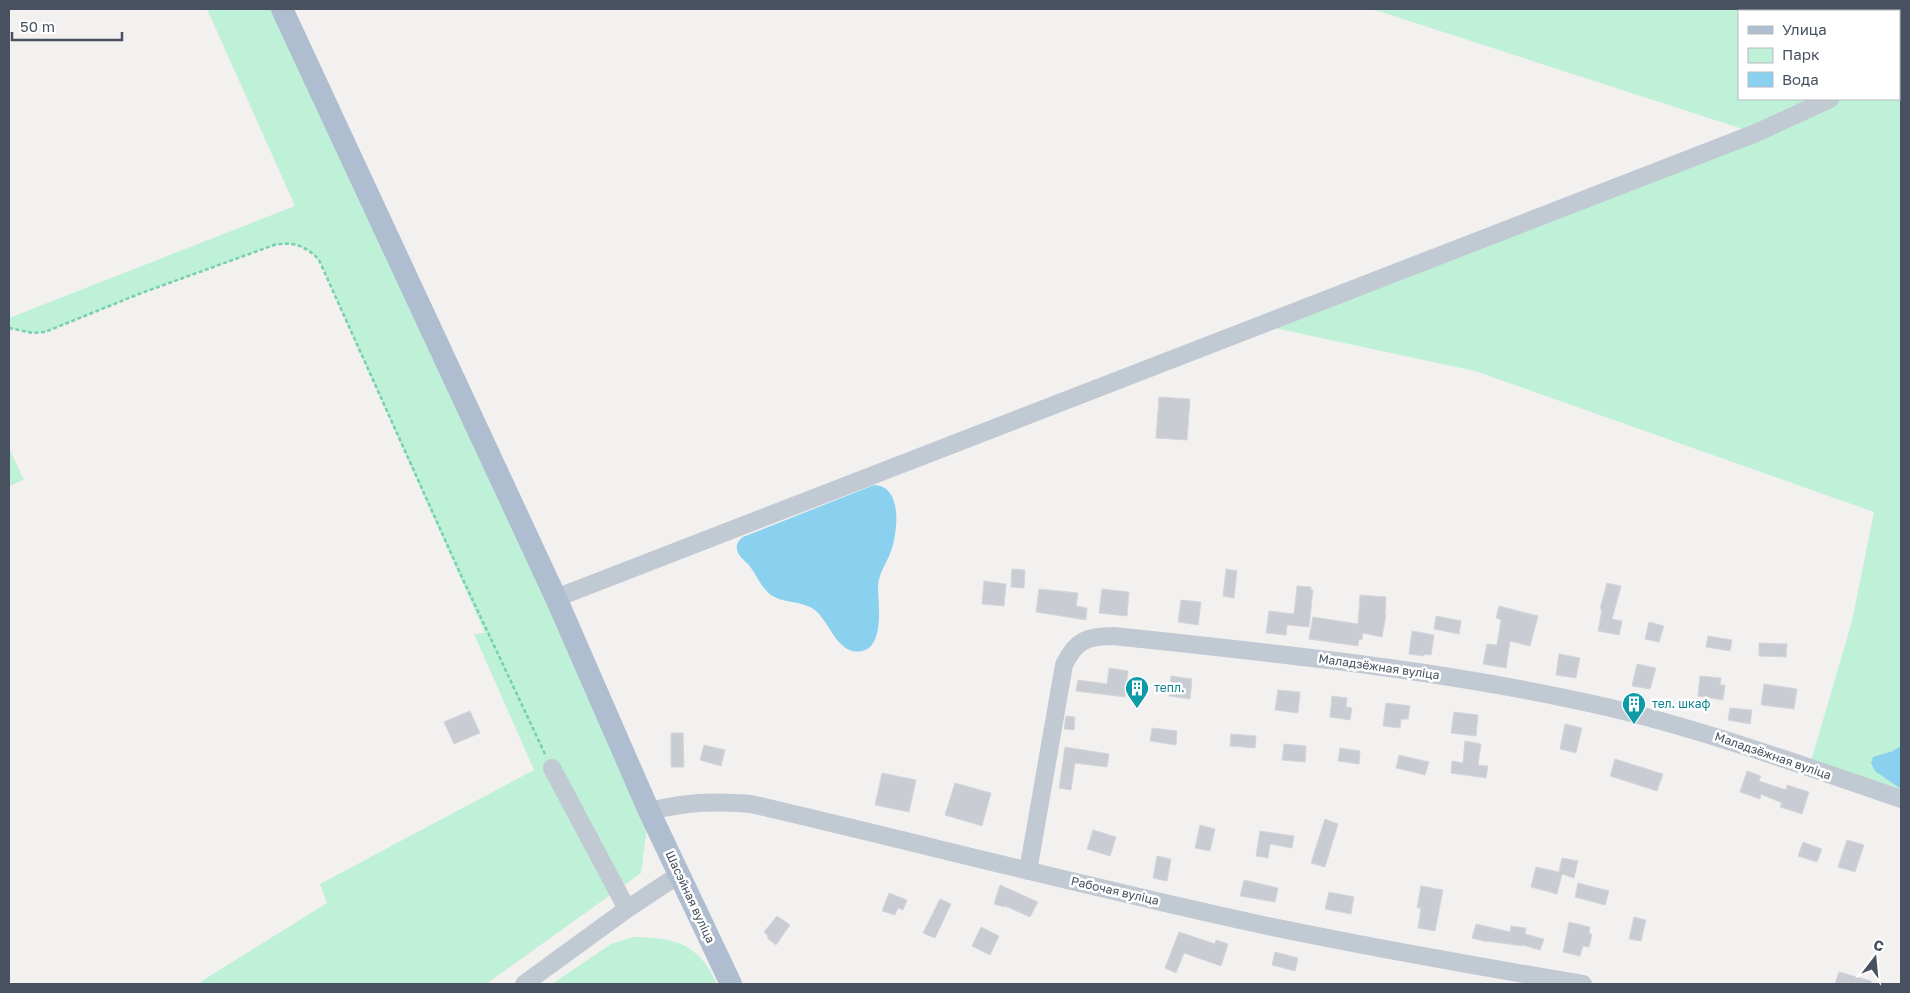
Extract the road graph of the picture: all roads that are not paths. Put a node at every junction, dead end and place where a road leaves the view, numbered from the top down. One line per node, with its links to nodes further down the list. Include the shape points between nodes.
1 (282, 9): 3 (main road, Шасэйная вуліца)
2 (1828, 100): 3 (street, via 1756,133)
3 (556, 598): 6 (main road, Шасэйная вуліца)
4 (552, 768): 9 (street)
5 (1901, 799): 7 (street, Маладзёжная вуліца, via 1718,737 1558,696 1288,654 1097,636 1082,641 1071,651 1064,665)
6 (649, 810): 7 (street, Рабочая вуліца, via 714,801 751,804); 8 (main road, Шасэйная вуліца)
7 (1028, 871): 12 (street, Рабочая вуліца, via 1349,943)
8 (680, 874): 9 (street); 11 (main road, Шасэйная вуліца)
9 (627, 909): 10 (street)
10 (524, 984)
11 (731, 984)
12 (1583, 984)

